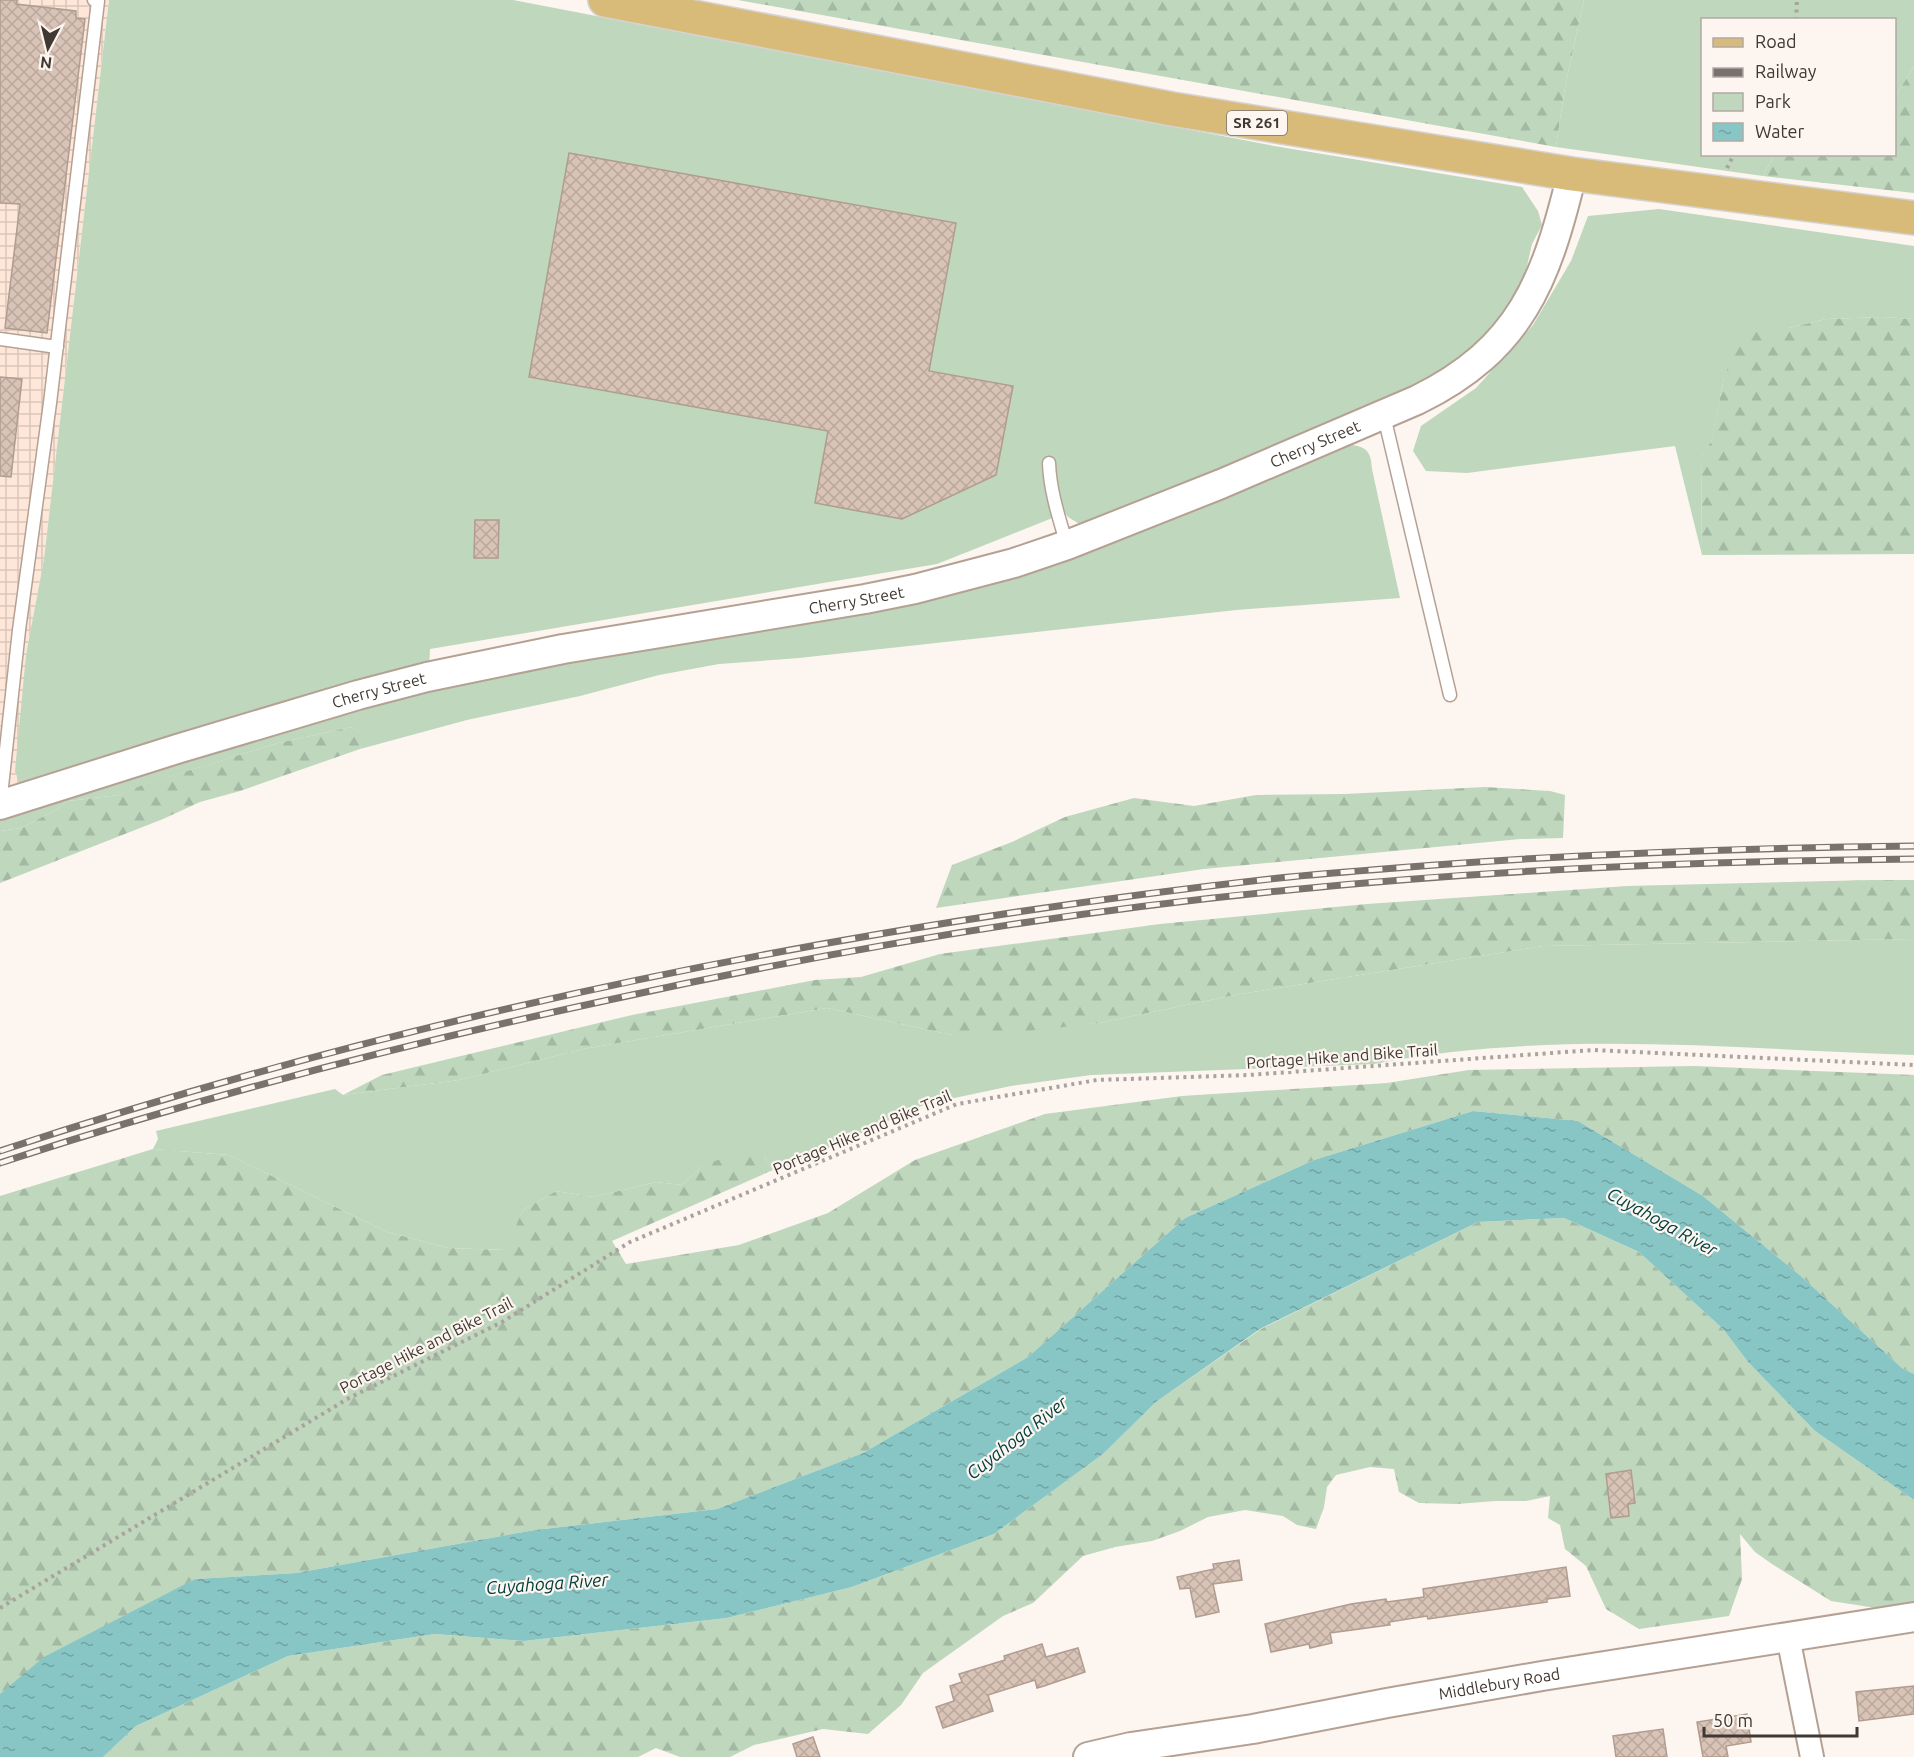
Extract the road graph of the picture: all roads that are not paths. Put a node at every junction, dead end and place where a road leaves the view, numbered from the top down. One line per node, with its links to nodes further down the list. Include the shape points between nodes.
1 (94, 0): 6 (lane, via 98,1)
2 (605, 0): 3 (main road, SR 261, via 1172,109)
3 (1572, 174): 4 (main road, SR 261); 7 (street, Cherry Street, via 1544,267 1506,334 1444,387)
4 (1914, 218)
5 (0, 339): 6 (lane)
6 (57, 347): 11 (lane)
7 (1384, 416): 9 (street, Cherry Street); 10 (lane)
8 (1049, 463): 9 (lane)
9 (1067, 545): 11 (street, Cherry Street, via 915,589 563,649 427,677)
10 (1450, 695)
11 (0, 805)
12 (1914, 1617): 13 (street, Middlebury Road)
13 (1788, 1637): 14 (street, Middlebury Road, via 1542,1676); 15 (street)
14 (1088, 1757)
15 (1812, 1757)

